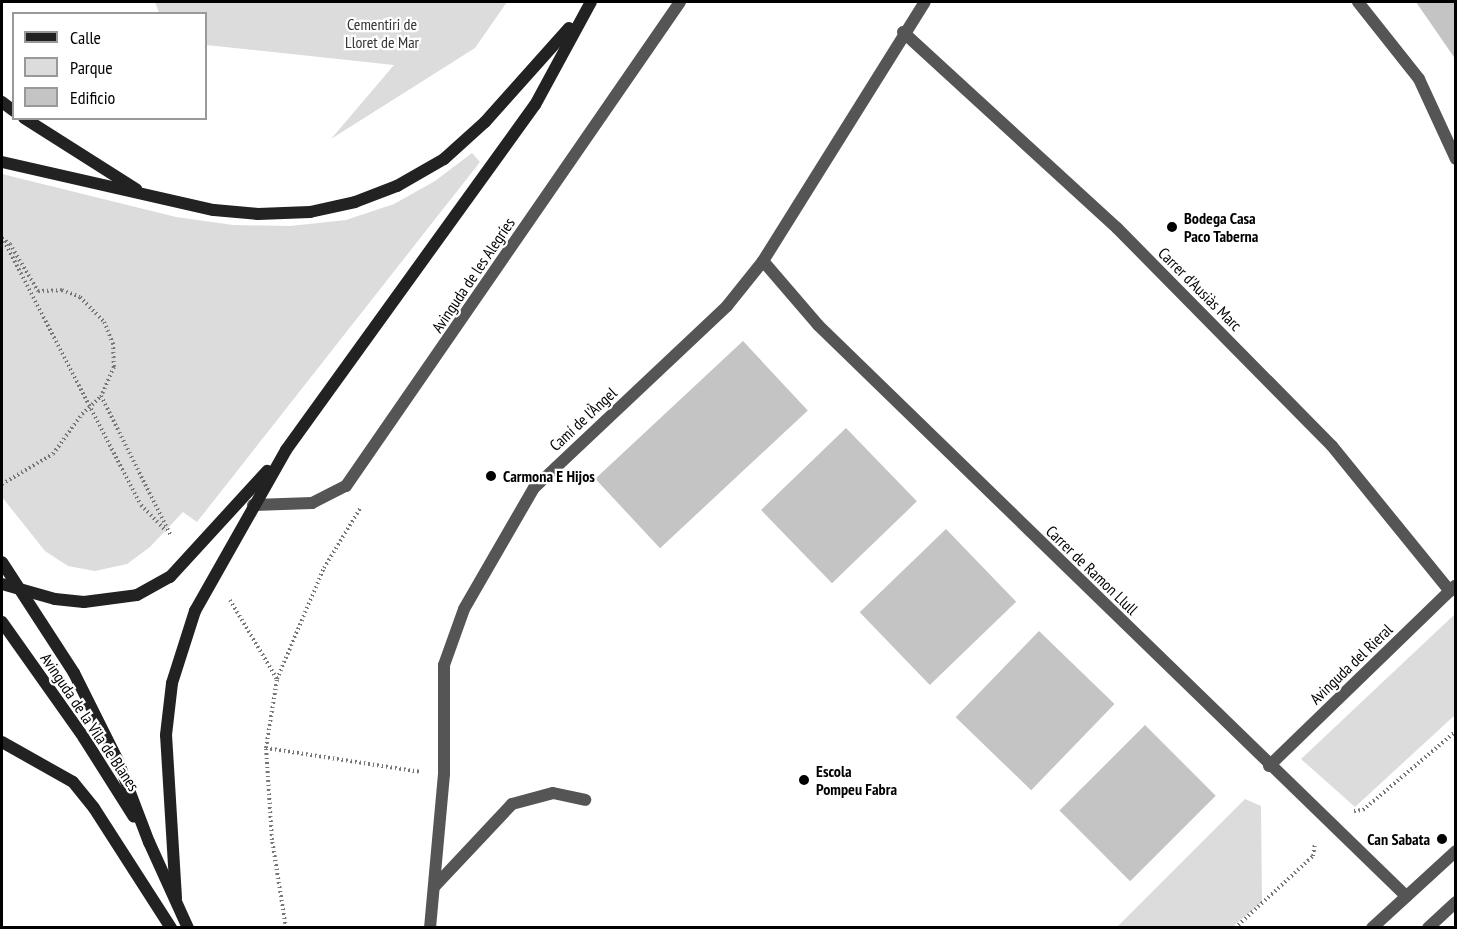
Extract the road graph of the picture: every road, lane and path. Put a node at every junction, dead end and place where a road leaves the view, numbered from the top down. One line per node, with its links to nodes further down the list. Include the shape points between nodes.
1 (591, 2): 5 (main road)
2 (680, 2): 17 (street, Avinguda de les Alegríes, via 346,486 312,503)
3 (925, 2): 6 (street, Camí de l'Àngel)
4 (1358, 2): 8 (street, via 1419,79)
5 (582, 14): 10 (main road, via 485,122 444,159 397,186 355,202 310,212 258,214); 15 (main road, via 535,105)
6 (903, 32): 12 (street, Camí de l'Àngel); 21 (street, Carrer d'Ausiàs Marc, via 1117,228 1332,446)
7 (27, 120): 10 (main road)
8 (1455, 159)
9 (2, 162): 10 (main road)
10 (148, 196)
11 (2, 237): 13 (path, via 38,291 62,290 80,297 104,322 114,343 114,367); 14 (path)
12 (763, 261): 28 (street, Carrer de Ramon Llull, via 818,325); 33 (street, Camí de l'Àngel, via 727,306 534,488 464,609 444,665 444,774)
13 (101, 396): 14 (path); 14 (path, via 171,536 141,505)
14 (89, 408): 16 (path, via 53,454)
15 (286, 450): 17 (main road); 22 (main road, via 170,577 137,595 84,602)
16 (2, 484)
17 (253, 506): 35 (main road, via 195,611 171,683 166,735)
18 (347, 528): 25 (path, via 324,568)
19 (2, 562): 22 (main road, Avinguda de la Vila de Blanes)
20 (2, 584): 22 (main road)
21 (1453, 588): 28 (street, Avinguda del Rieral)
22 (22, 590): 31 (main road, Avinguda de la Vila de Blanes, via 118,761)
23 (225, 591): 25 (path)
24 (2, 622): 31 (main road, Avinguda de la Vila de Blanes, via 84,738)
25 (277, 679): 27 (path)
26 (2, 742): 37 (main road, via 73,782)
27 (266, 748): 29 (path); 39 (path, via 272,840)
28 (1269, 766): 34 (street, Carrer de Ramon Llull)
29 (422, 772)
30 (585, 800): 33 (street, via 553,794 512,804)
31 (149, 842): 35 (main road, Avinguda de la Vila de Blanes)
32 (1455, 851): 34 (street)
33 (435, 886): 40 (street, Camí de l'Àngel)
34 (1406, 896): 41 (street)
35 (176, 898): 38 (main road, Avinguda de la Vila de Blanes)
36 (1455, 902): 42 (street)
37 (171, 927)
38 (188, 927)
39 (286, 927)
40 (430, 927)
41 (1372, 927)
42 (1428, 927)

